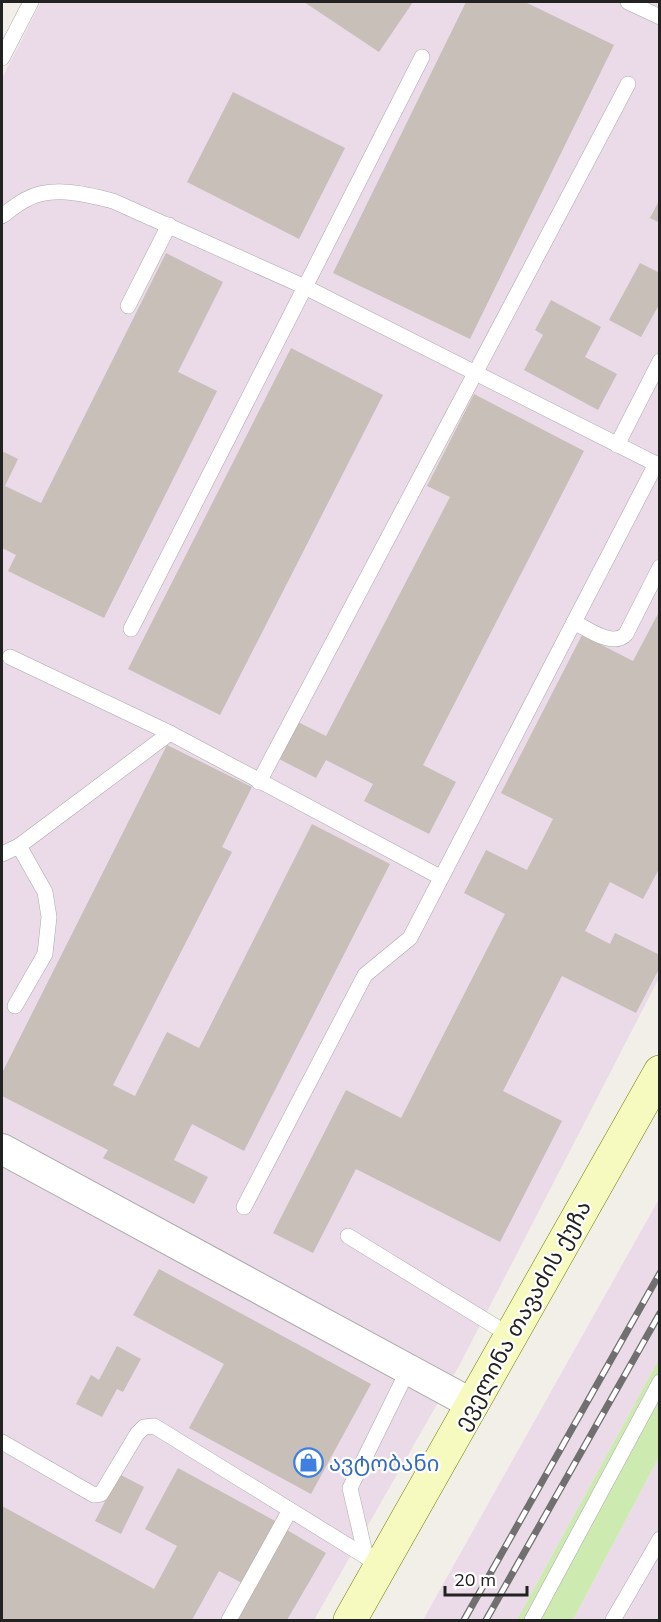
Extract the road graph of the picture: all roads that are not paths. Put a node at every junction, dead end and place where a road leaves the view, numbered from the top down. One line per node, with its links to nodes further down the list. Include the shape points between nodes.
1 (31, 2): 5 (lane)
2 (628, 2): 3 (lane)
3 (660, 17)
4 (422, 57): 9 (lane)
5 (2, 58)
6 (628, 84): 12 (lane)
7 (2, 216): 8 (lane, via 25,200 59,192 113,201)
8 (169, 225): 9 (lane); 10 (lane)
9 (305, 287): 12 (lane); 17 (lane)
10 (128, 306)
11 (660, 361): 13 (lane)
12 (476, 373): 13 (lane); 20 (lane)
13 (617, 445): 14 (lane)
14 (658, 465): 16 (lane)
15 (660, 567): 16 (lane, via 621,639 613,640)
16 (574, 622): 23 (lane)
17 (131, 628)
18 (10, 657): 19 (lane)
19 (170, 733): 20 (lane); 21 (lane)
20 (259, 782): 23 (lane)
21 (19, 846): 22 (lane); 24 (lane, via 45,892 49,917 45,954)
22 (2, 854)
23 (440, 877): 27 (lane, via 410,938 365,975)
24 (15, 1006)
25 (660, 1072): 29 (main road, ეველინა თავაძის ქუჩა)
26 (2, 1149): 30 (street)
27 (244, 1207)
28 (348, 1236): 29 (lane)
29 (511, 1336): 32 (main road, ეველინა თავაძის ქუჩა)
30 (408, 1370): 32 (street); 36 (lane, via 350,1488)
31 (660, 1382): 39 (lane)
32 (472, 1404): 36 (main road, ეველინა თავაძის ქუჩა)
33 (2, 1442): 34 (lane, via 94,1495 101,1494 137,1434 144,1427 154,1426)
34 (290, 1510): 36 (lane); 37 (lane)
35 (660, 1539): 40 (lane)
36 (373, 1562): 38 (main road, ეველინა თავაძის ქუჩა)
37 (229, 1620)
38 (350, 1620)
39 (532, 1620)
40 (614, 1620)

